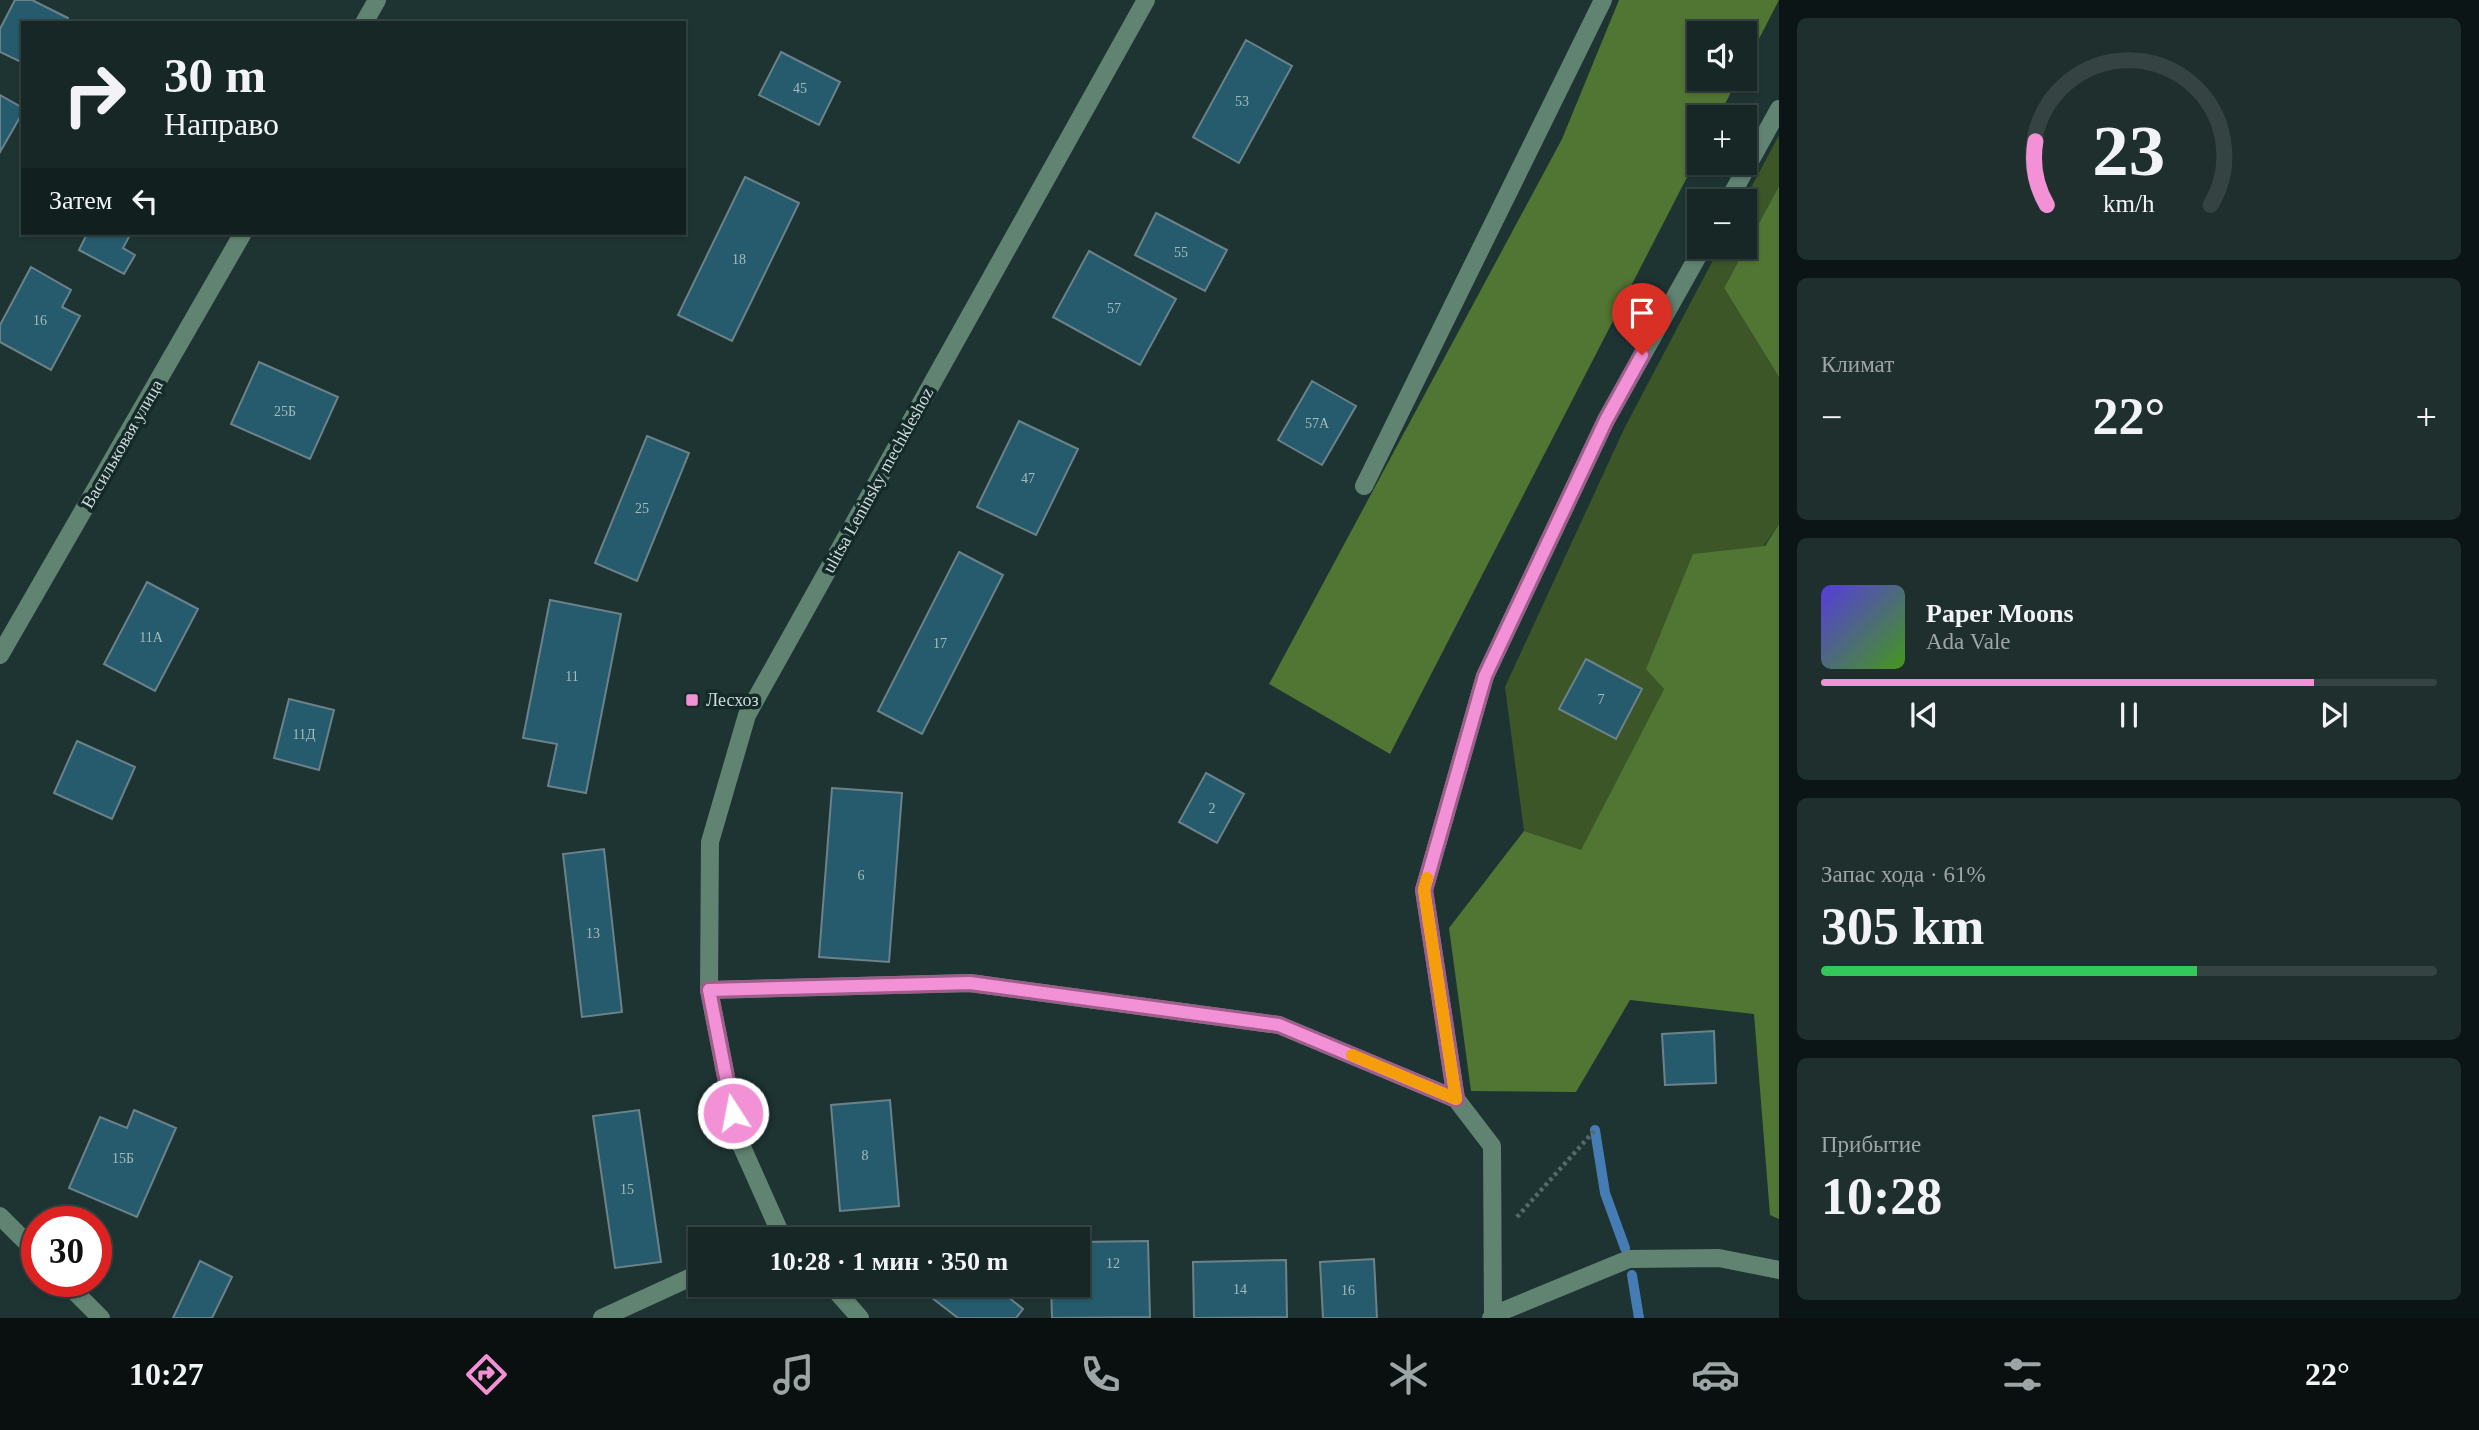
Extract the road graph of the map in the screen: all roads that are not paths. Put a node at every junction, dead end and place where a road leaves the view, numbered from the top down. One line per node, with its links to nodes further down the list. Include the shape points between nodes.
1 (377, 0): 4 (street)
2 (1146, 0): 11 (street, ulitsa Leninsky mechkleshoz, via 747,715 710,842)
3 (1603, 0): 9 (street)
4 (365, 21)
5 (1779, 109): 6 (street)
6 (1735, 189)
7 (242, 235): 10 (street, Васильковая улица)
8 (1696, 259): 12 (street, via 1606,420 1485,676 1424,890)
9 (1364, 486)
10 (0, 655)
11 (709, 990): 12 (street, via 970,983 1279,1025); 14 (street, ulitsa Leninsky mechkleshoz, via 738,1138)
12 (1456, 1099): 20 (street, via 1492,1146)
13 (0, 1216): 15 (street)
14 (775, 1227)
15 (21, 1238)
16 (1779, 1270): 20 (street, via 1718,1258 1629,1259)
17 (688, 1279): 22 (street)
18 (80, 1297): 21 (street)
19 (843, 1297): 23 (street)
20 (1492, 1316)
21 (101, 1318)
22 (602, 1318)
23 (860, 1318)

